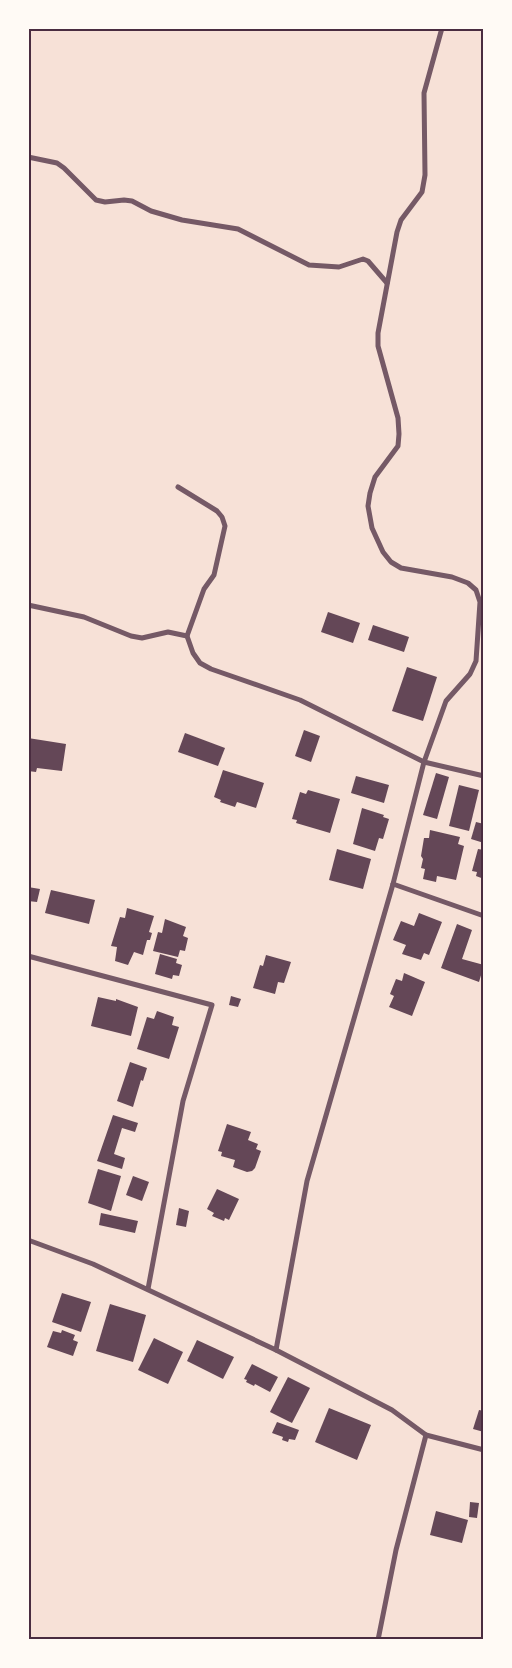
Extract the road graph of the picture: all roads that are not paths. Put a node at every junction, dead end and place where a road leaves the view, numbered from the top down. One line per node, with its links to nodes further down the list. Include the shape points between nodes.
1 (442, 28): 3 (street, via 424,93 422,192 401,220)
2 (28, 157): 3 (street, via 57,163 96,200 132,201 182,220 238,229 309,265 339,267 368,261)
3 (387, 283): 7 (street, via 378,346 399,434 398,447 375,477 370,493 372,528 391,562 401,568 468,583 476,590 480,602 476,661 446,701)
4 (178, 487): 6 (street, via 217,511 225,526 214,575 204,589)
5 (28, 605): 6 (street, via 84,617 131,636 142,638 168,632)
6 (187, 636): 7 (street, via 200,663 211,669 300,700)
7 (424, 762): 8 (street); 9 (street)
8 (483, 776)
9 (393, 884): 10 (street); 14 (street, via 308,1181)
10 (483, 916)
11 (28, 956): 13 (street, via 212,1005 183,1101)
12 (28, 1240): 13 (street)
13 (148, 1289): 14 (street)
14 (276, 1350): 15 (street, via 392,1410)
15 (426, 1435): 16 (street); 17 (street)
16 (483, 1450)
17 (378, 1640)

